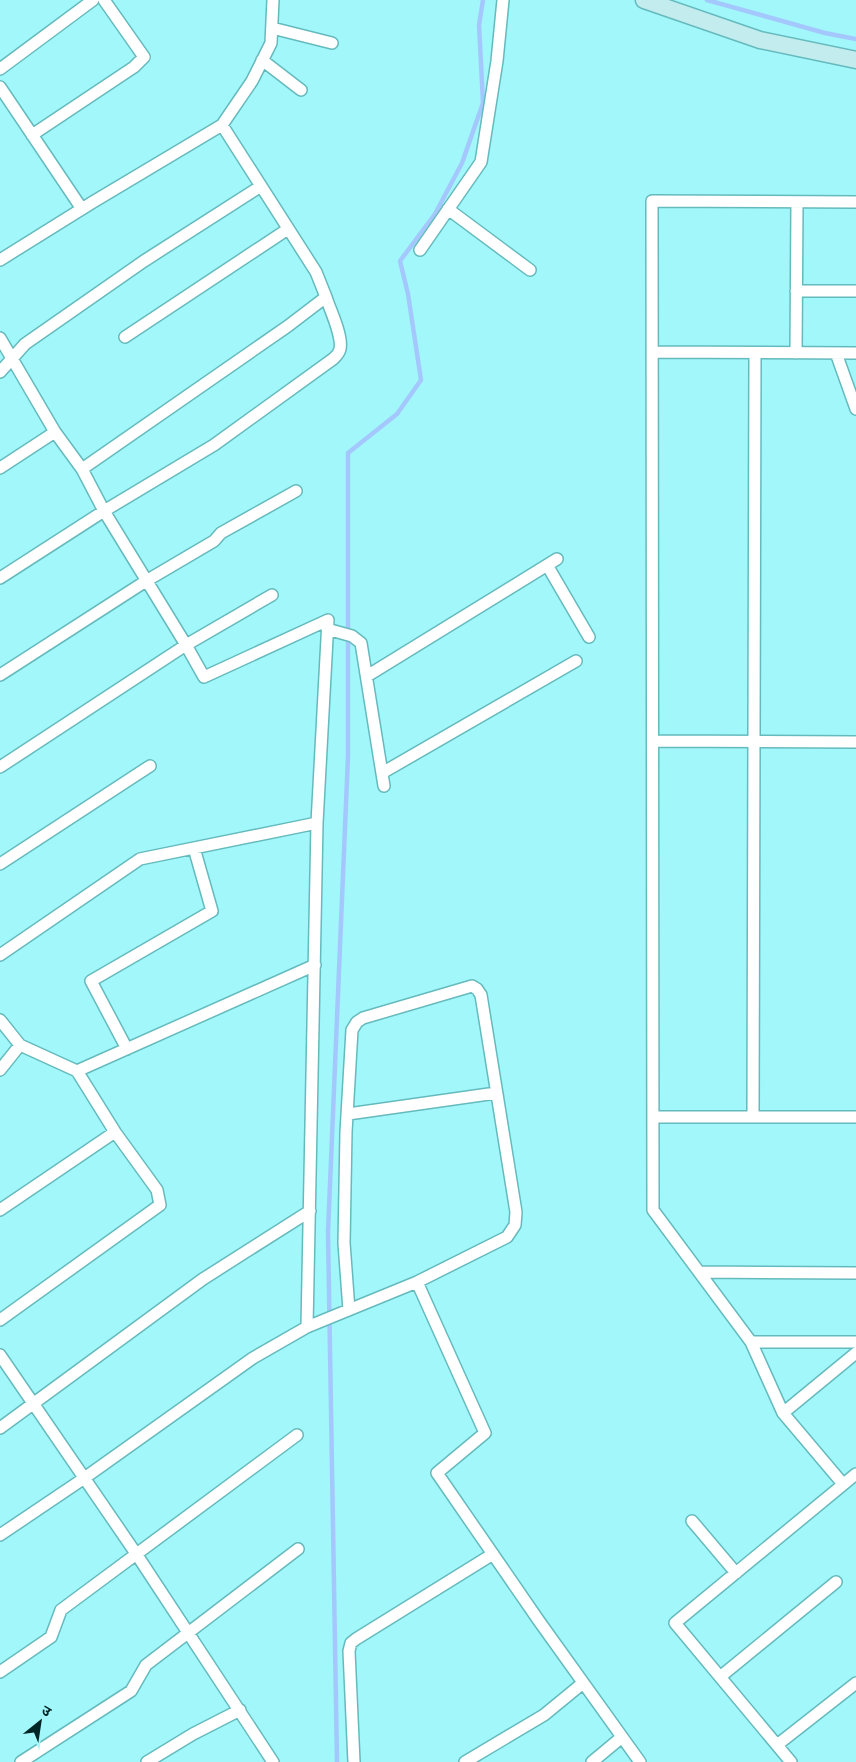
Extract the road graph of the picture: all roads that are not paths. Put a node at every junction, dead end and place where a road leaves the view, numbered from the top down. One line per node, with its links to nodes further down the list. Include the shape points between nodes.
1 (93, 0): 10 (street)
2 (104, 0): 14 (street, via 144,57)
3 (273, 0): 6 (street)
4 (503, 0): 19 (street, via 481,162)
5 (644, 0): 9 (street, via 760,40)
6 (272, 28): 7 (street); 8 (street, via 271,43)
7 (332, 42)
8 (262, 60): 12 (street); 13 (street)
9 (856, 60)
10 (0, 69)
11 (0, 87): 14 (street)
12 (302, 90)
13 (222, 125): 15 (street); 18 (street)
14 (32, 135): 18 (street)
15 (261, 186): 20 (street); 34 (street, via 144,261 25,344)
16 (797, 202): 17 (street); 24 (street); 29 (street, via 652,201)
17 (856, 202)
18 (82, 209): 22 (street)
19 (448, 209): 21 (street); 23 (street)
20 (288, 229): 26 (street, via 316,272); 27 (street)
21 (420, 250)
22 (0, 260)
23 (530, 270)
24 (796, 291): 25 (street); 31 (street)
25 (856, 291)
26 (326, 297): 39 (street); 41 (street, via 339,335 339,353 214,445)
27 (126, 337)
28 (0, 338): 34 (street)
29 (652, 352): 30 (street); 51 (street)
30 (755, 353): 31 (street); 52 (street)
31 (796, 353): 32 (street)
32 (836, 353): 33 (street); 36 (street)
33 (856, 353)
34 (12, 358): 35 (street); 37 (street)
35 (0, 372)
36 (856, 409)
37 (55, 432): 38 (street); 39 (street)
38 (0, 468)
39 (82, 469): 41 (street)
40 (296, 491): 43 (street)
41 (104, 511): 42 (street); 43 (street)
42 (0, 578)
43 (146, 581): 47 (street); 49 (street)
44 (272, 594): 47 (street)
45 (327, 629): 47 (street, via 328,620 204,677); 50 (street, via 352,636 361,643); 58 (street)
46 (589, 637): 50 (street, via 552,562)
47 (186, 645): 55 (street)
48 (576, 661): 56 (street)
49 (0, 675)
50 (367, 676): 56 (street)
51 (653, 741): 52 (street); 70 (street)
52 (754, 742): 53 (street); 71 (street)
53 (856, 742)
54 (150, 766): 60 (street)
55 (0, 767)
56 (382, 773): 57 (street)
57 (384, 786)
58 (317, 823): 59 (street); 62 (street)
59 (194, 848): 61 (street, via 140,859); 65 (street, via 212,911 91,981)
60 (0, 864)
61 (0, 955)
62 (315, 965): 65 (street); 75 (street)
63 (0, 1020): 64 (street)
64 (20, 1045): 66 (street); 67 (street)
65 (127, 1048): 67 (street)
66 (0, 1070)
67 (77, 1071): 73 (street)
68 (496, 1093): 69 (street); 69 (street, via 481,995 472,986 357,1022 352,1030); 78 (street, via 516,1212 515,1226 507,1237)
69 (348, 1114): 79 (street)
70 (653, 1117): 71 (street); 76 (street, via 653,1210)
71 (753, 1117): 72 (street)
72 (856, 1117)
73 (115, 1132): 74 (street); 80 (street, via 157,1190 160,1206)
74 (0, 1210)
75 (310, 1211): 81 (street); 86 (street, via 203,1279)
76 (699, 1272): 77 (street); 82 (street)
77 (856, 1273)
78 (417, 1282): 79 (street); 96 (street, via 485,1433 437,1472)
79 (344, 1312): 81 (street)
80 (0, 1320)
81 (307, 1327): 91 (street, via 253,1358)
82 (751, 1342): 83 (street); 87 (street)
83 (856, 1342)
84 (856, 1353): 87 (street)
85 (0, 1355): 86 (street)
86 (32, 1403): 88 (street); 91 (street)
87 (784, 1412): 92 (street)
88 (0, 1428)
89 (297, 1435): 97 (street)
90 (856, 1474): 92 (street)
91 (83, 1478): 94 (street); 97 (street)
92 (843, 1484): 98 (street)
93 (692, 1521): 98 (street)
94 (0, 1535)
95 (298, 1550): 100 (street)
96 (494, 1554): 103 (street); 111 (street, via 351,1644)
97 (137, 1556): 100 (street); 101 (street, via 61,1610 51,1637)
98 (736, 1573): 102 (street, via 675,1623)
99 (836, 1582): 102 (street)
100 (188, 1632): 105 (street); 108 (street, via 146,1665 131,1691)
101 (0, 1672)
102 (720, 1677): 107 (street)
103 (583, 1683): 106 (street); 112 (street, via 544,1715)
104 (856, 1683): 107 (street)
105 (240, 1710): 109 (street); 110 (street)
106 (622, 1737): 113 (street); 114 (street)
107 (777, 1745): 115 (street)
108 (21, 1762)
109 (147, 1762)
110 (273, 1762)
111 (354, 1762)
112 (464, 1762)
113 (592, 1762)
114 (640, 1762)
115 (792, 1762)

